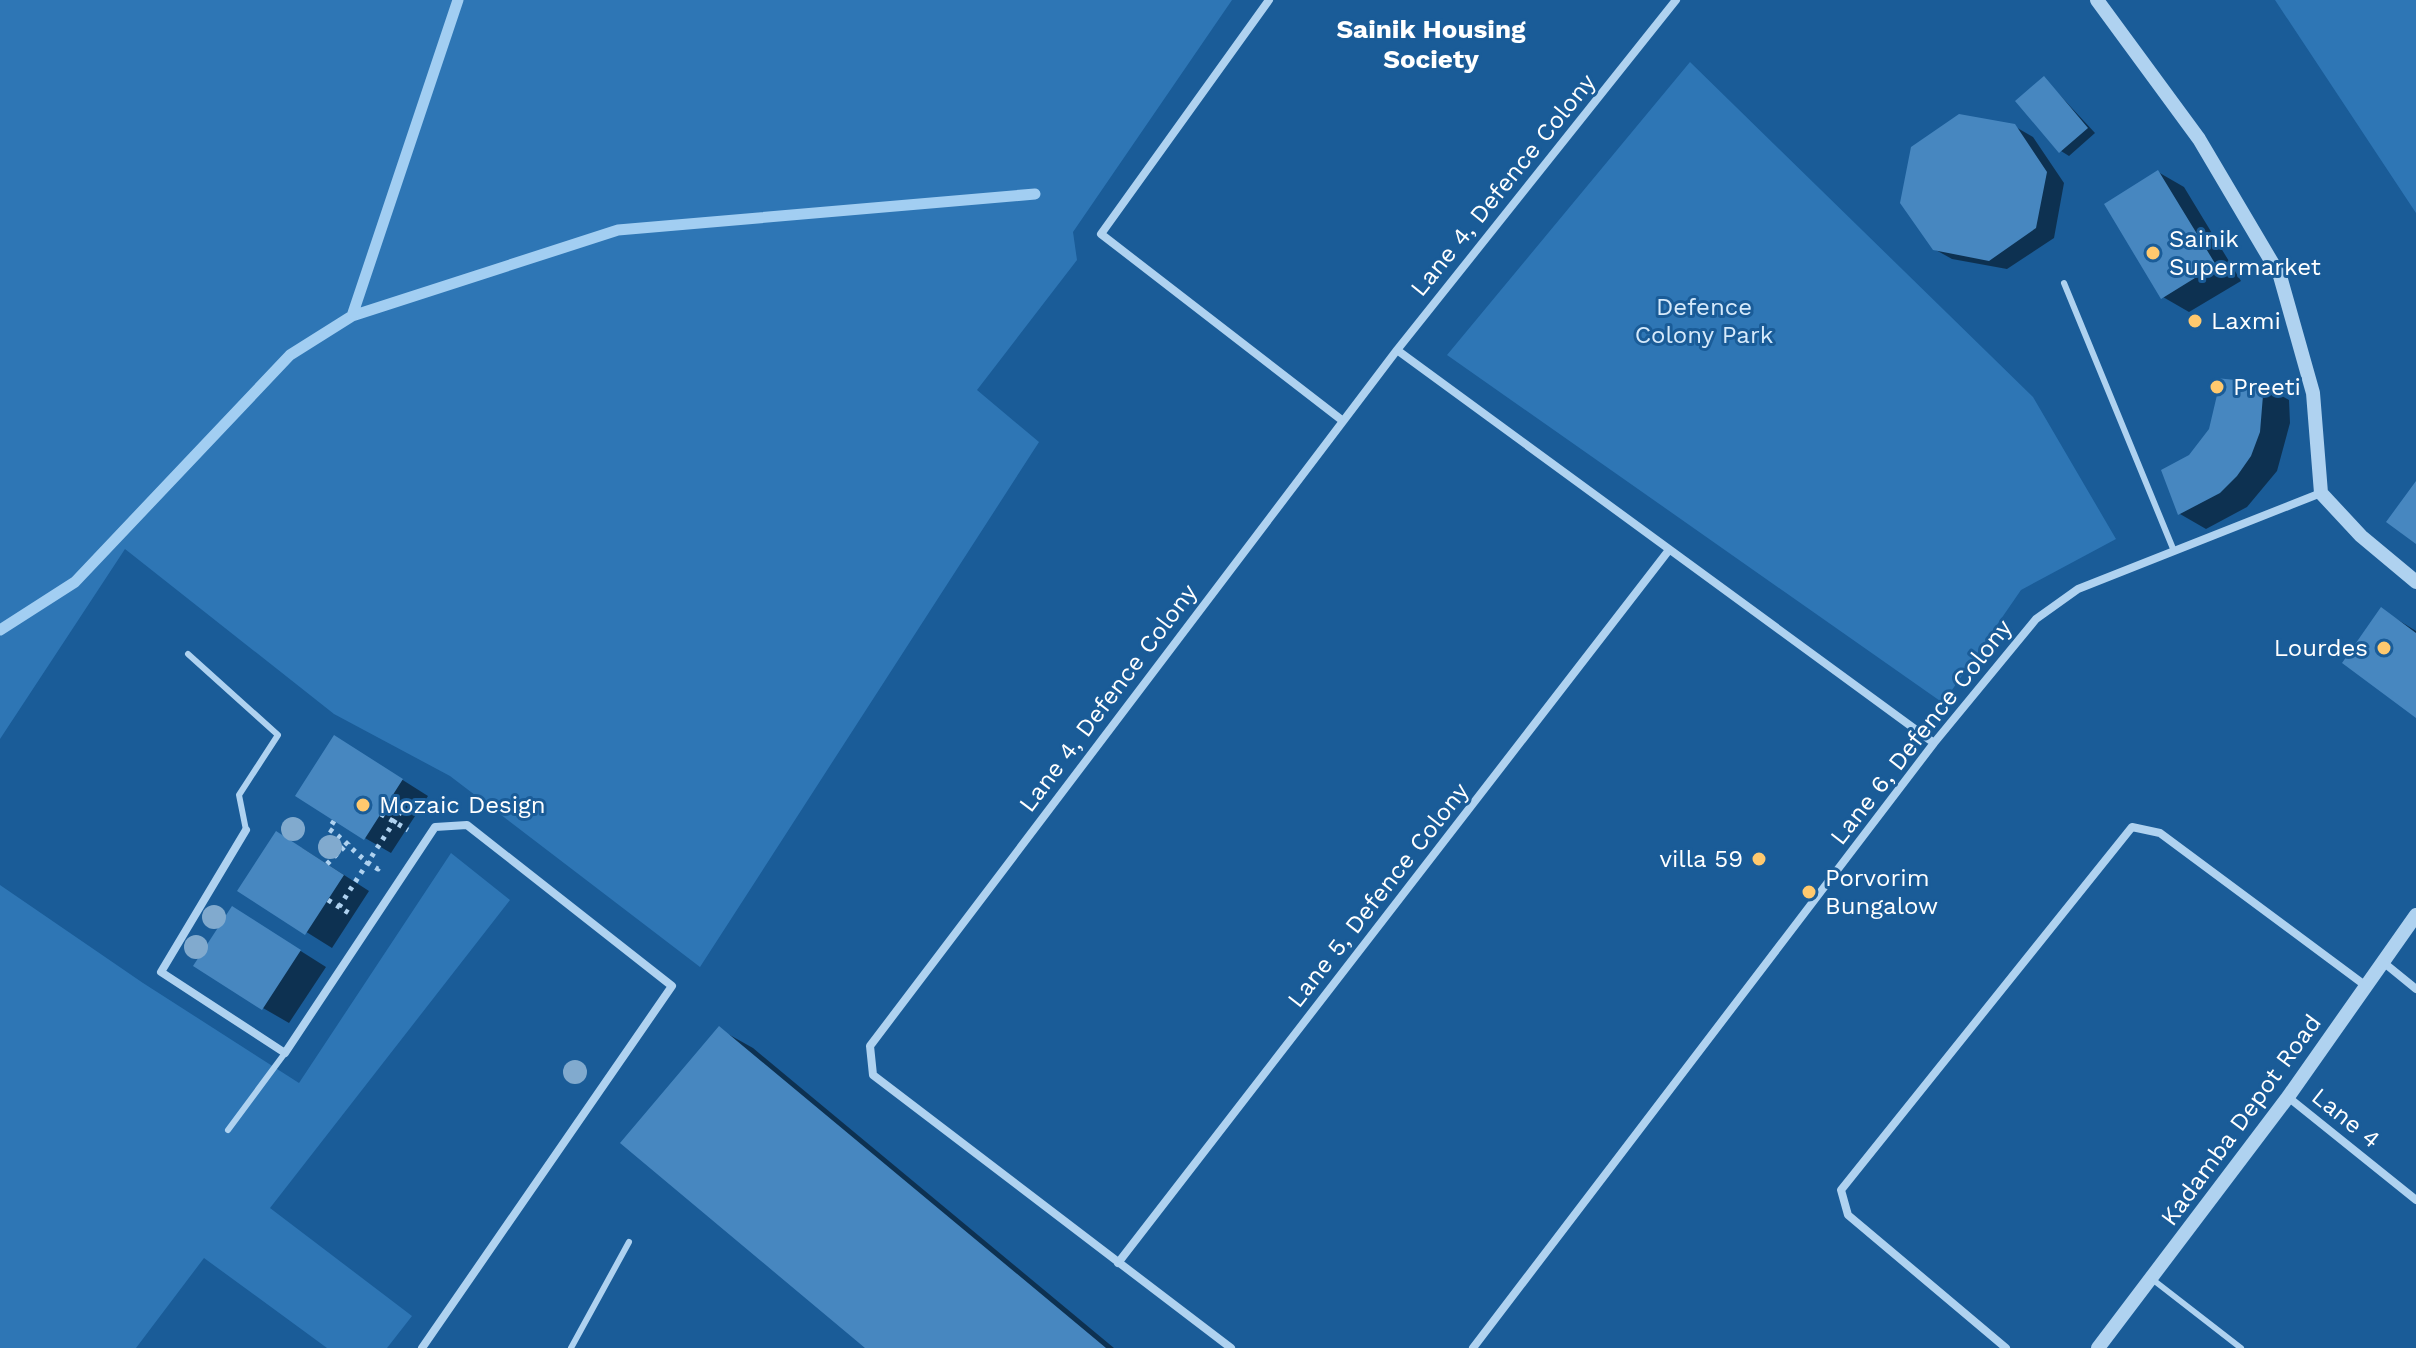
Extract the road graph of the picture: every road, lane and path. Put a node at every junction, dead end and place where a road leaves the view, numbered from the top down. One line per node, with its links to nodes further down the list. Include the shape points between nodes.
1 (1269, 0): 6 (street, via 1101,234)
2 (1676, 0): 5 (street, Lane 4, Defence Colony)
3 (2097, 0): 7 (street, via 2199,139 2280,276 2313,393)
4 (2064, 283): 9 (lane)
5 (1397, 350): 6 (street, Lane 4, Defence Colony); 8 (street)
6 (1343, 421): 31 (street, Lane 4, Defence Colony, via 870,1046 873,1075)
7 (2321, 493): 9 (street, Lane 6, Defence Colony); 10 (street, via 2361,536)
8 (1669, 550): 12 (street); 31 (street, Lane 5, Defence Colony)
9 (2174, 551): 12 (street, Lane 6, Defence Colony, via 2078,589 2036,619)
10 (2416, 582)
11 (188, 654): 15 (lane, via 278,735 239,795)
12 (1934, 743): 36 (street, Lane 6, Defence Colony)
13 (389, 801): 17 (path, via 403,808)
14 (334, 821): 16 (path, via 329,829)
15 (246, 830): 26 (street, via 161,972)
16 (349, 842): 19 (path, via 357,857 378,869); 20 (path)
17 (377, 848): 18 (path); 21 (path)
18 (387, 854)
19 (383, 862)
20 (327, 864)
21 (339, 907)
22 (2416, 915): 23 (street, Kadamba Depot Road)
23 (2383, 962): 24 (street, Kadamba Depot Road); 25 (street)
24 (2366, 986): 27 (street, Kadamba Depot Road); 37 (street, via 2160,833 2132,827 1841,1190 1848,1215)
25 (2416, 989)
26 (285, 1053): 28 (lane); 33 (street, via 435,827 467,825 672,986)
27 (2288, 1097): 29 (street, Lane 4); 32 (street, Kadamba Depot Road)
28 (228, 1130)
29 (2416, 1200)
30 (629, 1242): 34 (lane)
31 (1118, 1263): 35 (street, Lane 4, Defence Colony)
32 (2151, 1278): 38 (street, Kadamba Depot Road); 39 (lane)
33 (422, 1348)
34 (571, 1348)
35 (1231, 1348)
36 (1473, 1348)
37 (2006, 1348)
38 (2098, 1348)
39 (2241, 1348)

